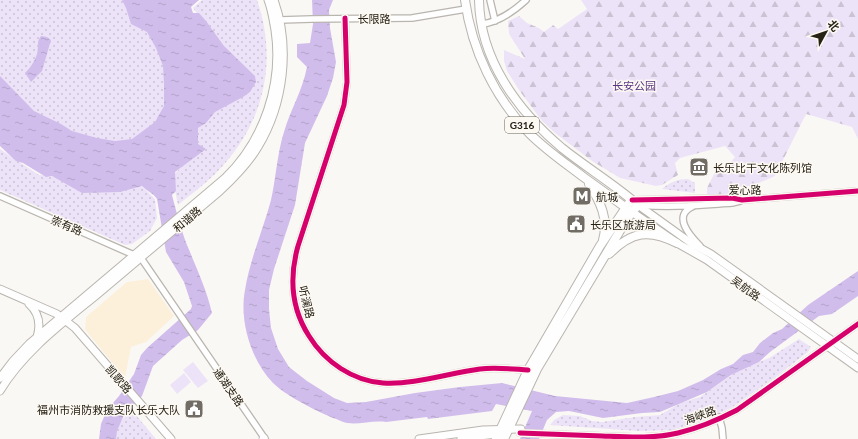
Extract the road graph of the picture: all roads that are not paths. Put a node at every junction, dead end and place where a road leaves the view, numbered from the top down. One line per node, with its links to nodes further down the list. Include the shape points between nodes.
1 (268, 0): 26 (main road, 和谐路, via 276,43 274,92 266,117 254,141 232,171 157,236)
2 (274, 0): 9 (main road, 和谐路)
3 (465, 0): 7 (highway, G316)
4 (479, 0): 11 (highway, G316)
5 (490, 0): 10 (street)
6 (526, 0): 10 (street)
7 (466, 9): 8 (street, 长限路, via 412,18); 12 (highway, G316, via 485,68 502,100 541,144)
8 (345, 18): 9 (street, 长限路); 38 (street, 听澜路, via 348,82 344,105 293,267 293,298 302,326 328,360 350,374 382,383 485,368)
9 (280, 20): 26 (main road, 和谐路, via 283,65 276,104 266,132 254,153 237,175 182,224)
10 (495, 21): 11 (street)
11 (482, 24): 13 (highway, G316, via 498,72 519,105 562,148)
12 (585, 178): 15 (highway, G316); 24 (highway, via 603,209 604,229)
13 (610, 184): 15 (highway, via 610,190); 18 (highway, G316)
14 (858, 191): 17 (street, 爱心路)
15 (604, 193): 20 (highway, G316)
16 (0, 196): 26 (street, 崇有路)
17 (742, 200): 18 (street, 爱心路, via 732,198); 19 (street)
18 (635, 202): 19 (street, via 658,207); 20 (highway); 21 (main road, 吴航路)
19 (696, 205): 25 (street, via 687,210 683,223 685,229)
20 (629, 210): 22 (main road, 吴航路); 24 (highway); 27 (highway)
21 (666, 226): 22 (main road, via 661,227); 25 (main road, 吴航路)
22 (662, 232): 23 (main road, 吴航路)
23 (677, 243): 27 (highway, via 658,235 633,236 622,242); 30 (main road, 吴航路)
24 (600, 246): 38 (highway)
25 (703, 249): 30 (main road, 吴航路)
26 (139, 256): 31 (main road, 和谐路); 49 (street, 通湖支路)
27 (601, 262): 40 (highway)
28 (0, 289): 29 (main road)
29 (24, 300): 31 (main road); 34 (main road, via 35,310 39,318)
30 (791, 316): 35 (main road, 吴航路)
31 (64, 318): 34 (main road, 和谐路); 41 (main road, 和谐路, via 29,353); 42 (main road, 凯歌路)
32 (858, 320): 35 (street, 海峡路)
33 (858, 324): 35 (street, 海峡路)
34 (36, 338): 39 (main road, 和谐路)
35 (829, 343): 36 (main road, 吴航路); 37 (main road, 吴航路); 43 (street, 海峡路)
36 (858, 359)
37 (858, 368)
38 (528, 370): 40 (highway)
39 (0, 378)
40 (524, 388): 45 (highway)
41 (0, 391)
42 (139, 404): 47 (main road, 凯歌路); 48 (main road, 凯歌路)
43 (719, 418): 46 (street, 海峡路, via 676,431); 52 (street)
44 (520, 431): 45 (main road, 海峡路); 46 (street, 海峡路)
45 (502, 434): 50 (main road, 海峡路, via 483,430); 51 (main road, 海峡路)
46 (596, 436)
47 (166, 439)
48 (171, 439)
49 (264, 439)
50 (419, 439)
51 (451, 439)
52 (724, 439)

